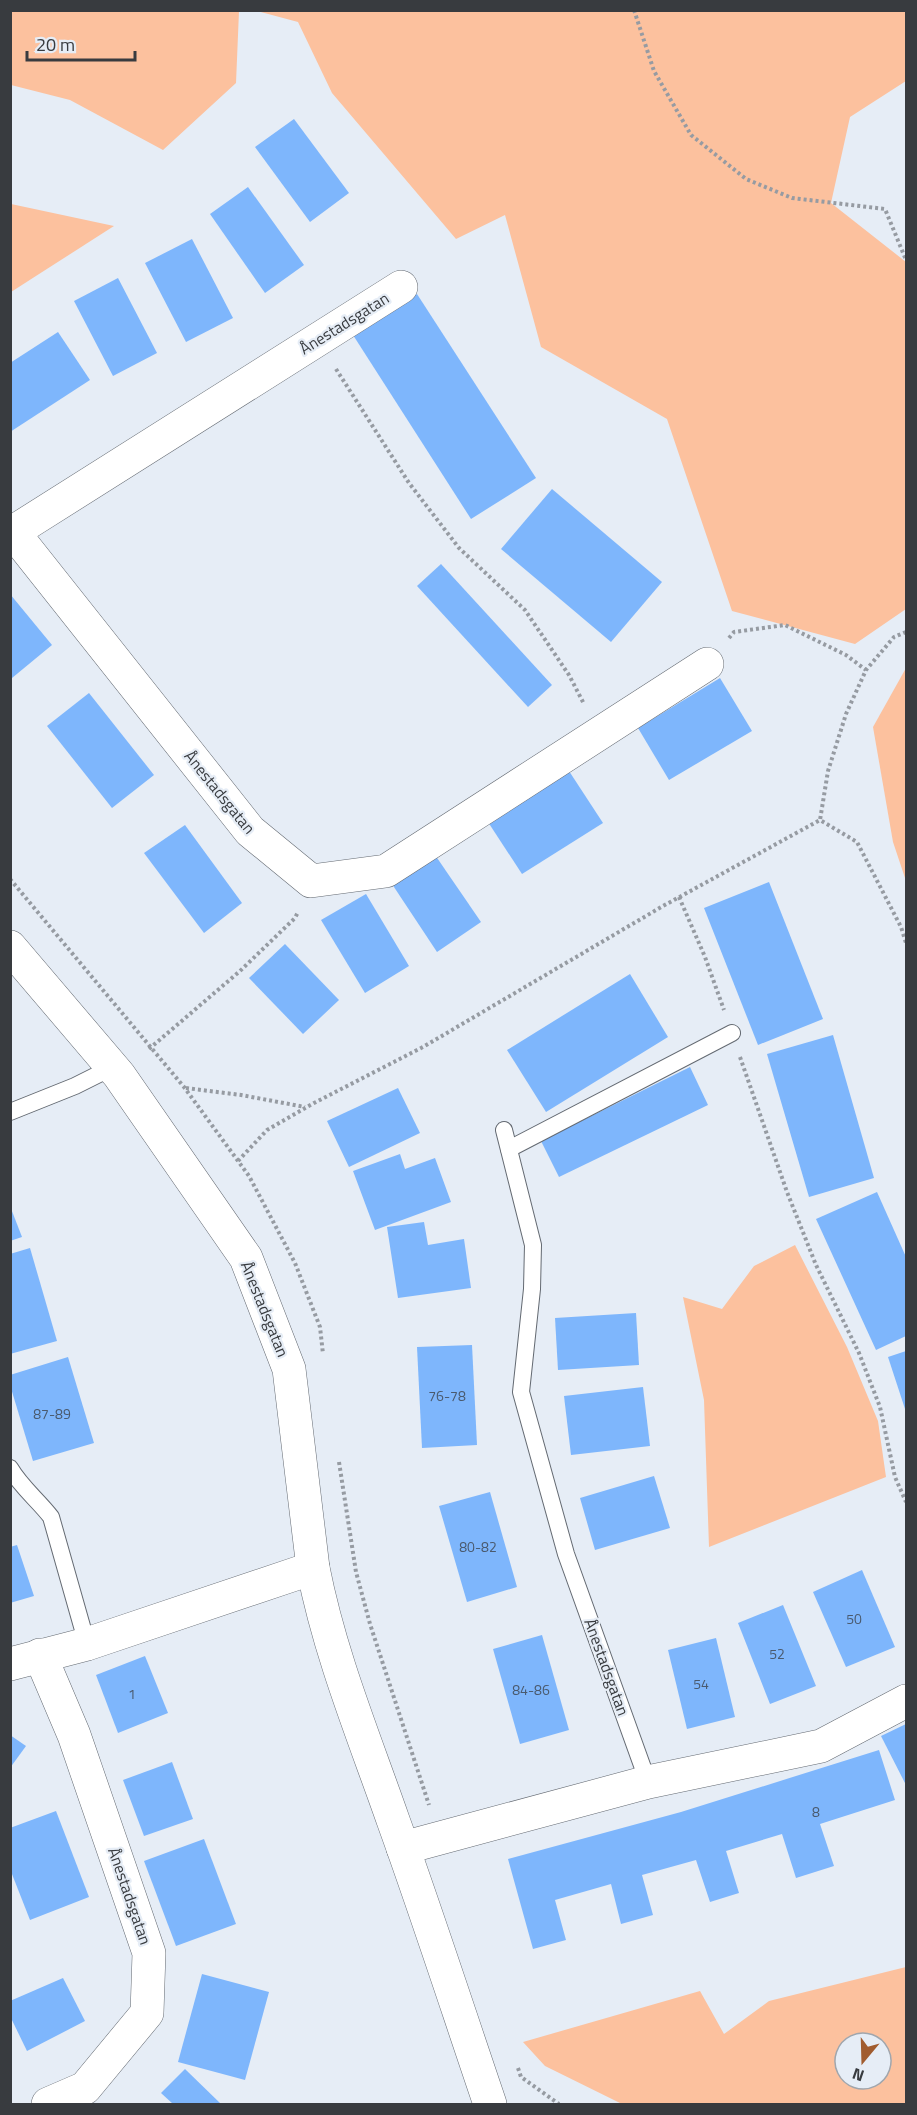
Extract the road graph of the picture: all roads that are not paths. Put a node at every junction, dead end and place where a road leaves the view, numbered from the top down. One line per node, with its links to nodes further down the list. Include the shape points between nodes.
1 (401, 287): 2 (street, Ånestadsgatan)
2 (12, 533): 3 (street, Ånestadsgatan, via 250,831 311,881 386,871)
3 (707, 664)
4 (10, 947): 6 (street, Ånestadsgatan)
5 (732, 1033): 9 (lane)
6 (113, 1067): 7 (lane); 11 (street, Ånestadsgatan, via 246,1258 289,1369)
7 (10, 1112)
8 (504, 1130): 9 (lane, Ånestadsgatan)
9 (509, 1149): 15 (lane, Ånestadsgatan, via 533,1245 521,1392 566,1554)
10 (13, 1479): 12 (lane, via 39,1500 51,1518)
11 (314, 1568): 12 (street, Ånestadsgatan); 16 (street, Ånestadsgatan, via 319,1599 341,1671)
12 (87, 1644): 13 (street, Ånestadsgatan)
13 (25, 1660): 17 (street, Ånestadsgatan, via 74,1735 149,1953 147,2013 85,2088)
14 (906, 1701): 15 (street, via 821,1746)
15 (648, 1782): 16 (street)
16 (403, 1848): 18 (street, Ånestadsgatan)
17 (48, 2104)
18 (490, 2104)

